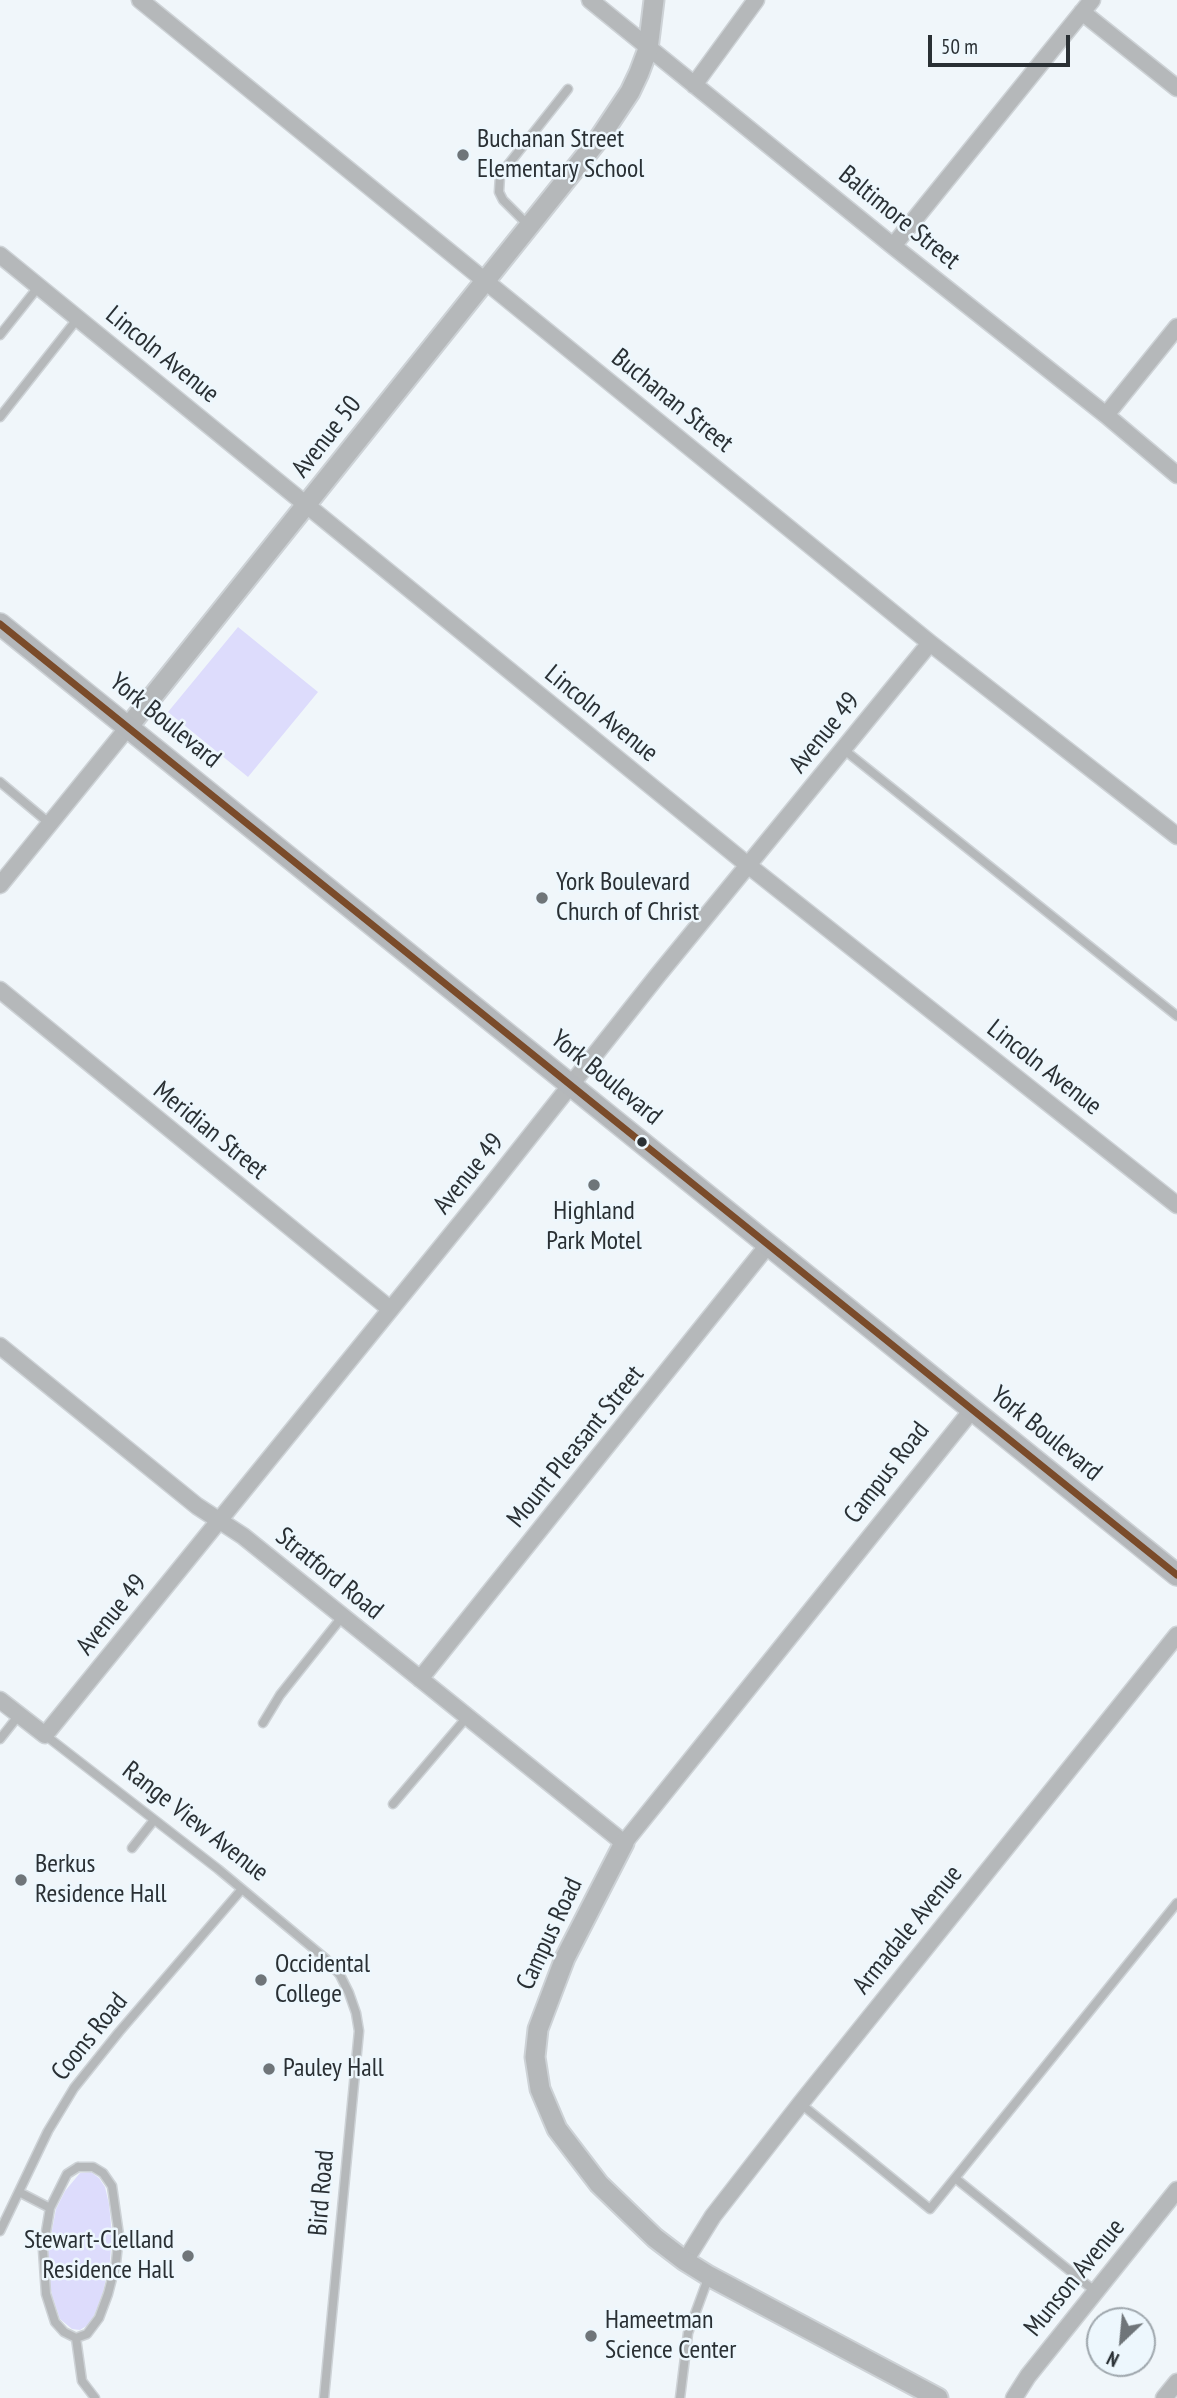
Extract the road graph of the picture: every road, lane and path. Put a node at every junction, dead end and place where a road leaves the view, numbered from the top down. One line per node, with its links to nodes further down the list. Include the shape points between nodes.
1 (140, 0): 13 (street, Buchanan Street)
2 (590, 0): 6 (street, Baltimore Street)
3 (654, 0): 6 (street, Avenue 50)
4 (756, 0): 7 (street)
5 (1087, 6): 9 (street); 11 (street)
6 (648, 49): 7 (street, Baltimore Street); 10 (street, Avenue 50, via 630,92 598,140)
7 (694, 85): 11 (street, Baltimore Street)
8 (568, 89): 10 (lane, via 500,175 503,200)
9 (1177, 89)
10 (529, 226): 13 (street, Avenue 50)
11 (893, 246): 18 (street, Baltimore Street)
12 (0, 255): 14 (street, Lincoln Avenue)
13 (485, 280): 21 (street, Avenue 50); 23 (street, Buchanan Street)
14 (39, 286): 15 (street, Lincoln Avenue); 17 (lane)
15 (78, 318): 19 (lane); 21 (street, Lincoln Avenue)
16 (1177, 327): 18 (street)
17 (0, 335)
18 (1106, 415): 20 (street, Baltimore Street)
19 (0, 417)
20 (1177, 475)
21 (306, 505): 24 (street, Avenue 50); 29 (street, Lincoln Avenue)
22 (0, 624): 24 (main road, York Boulevard)
23 (930, 643): 25 (street, Avenue 49); 28 (street, Buchanan Street)
24 (129, 726): 27 (street, Avenue 50); 33 (main road, York Boulevard)
25 (843, 749): 29 (street, Avenue 49); 32 (lane)
26 (0, 782): 27 (lane)
27 (49, 823): 30 (street, Avenue 50)
28 (1177, 836)
29 (749, 866): 33 (street, Avenue 49); 34 (street, Lincoln Avenue)
30 (0, 885)
31 (0, 990): 36 (street, Meridian Street)
32 (1177, 1016)
33 (571, 1086): 35 (main road, York Boulevard); 36 (street, Avenue 49)
34 (1177, 1205)
35 (768, 1245): 38 (main road, York Boulevard); 43 (street, Mount Pleasant Street)
36 (390, 1309): 39 (street, Avenue 49)
37 (0, 1346): 39 (street, Stratford Road)
38 (972, 1410): 40 (main road, York Boulevard); 52 (street, Campus Road)
39 (220, 1521): 41 (street, Stratford Road); 48 (street, Avenue 49)
40 (1177, 1574)
41 (342, 1616): 43 (street, Stratford Road); 47 (lane)
42 (1177, 1635): 57 (street, Armadale Avenue)
43 (420, 1679): 46 (street, Stratford Road)
44 (0, 1700): 45 (street, Range View Avenue)
45 (19, 1715): 48 (street, Range View Avenue); 49 (lane)
46 (467, 1717): 50 (lane); 52 (street, Stratford Road)
47 (263, 1723)
48 (45, 1735): 51 (lane, Range View Avenue)
49 (0, 1739)
50 (393, 1804)
51 (154, 1820): 53 (lane); 54 (lane, Range View Avenue)
52 (624, 1843): 63 (street, Campus Road, via 548,1998 535,2057 540,2089 557,2129 599,2184)
53 (132, 1848)
54 (242, 1889): 56 (lane, Range View Avenue, via 326,1959); 60 (lane, Coons Road, via 74,2088)
55 (1177, 1903): 58 (lane)
56 (349, 1993): 69 (lane, Bird Road, via 359,2031)
57 (800, 2104): 58 (lane, via 930,2209); 63 (street, Armadale Avenue, via 713,2216)
58 (955, 2178): 65 (lane)
59 (1177, 2190): 65 (street, Munson Avenue)
60 (19, 2192): 61 (lane); 62 (lane, Coons Road)
61 (50, 2208): 66 (lane, via 43,2250 46,2294 55,2322); 66 (lane, via 67,2174 78,2167 103,2173 112,2186 119,2235 116,2263 99,2318 87,2334)
62 (0, 2231)
63 (685, 2261): 64 (street, Campus Road)
64 (709, 2276): 70 (lane, via 688,2333); 71 (street, Campus Road)
65 (1096, 2292): 72 (street, Munson Avenue)
66 (76, 2338): 68 (lane, via 82,2381)
67 (1177, 2382): 73 (street)
68 (95, 2398)
69 (324, 2398)
70 (680, 2398)
71 (938, 2398)
72 (1014, 2398)
73 (1164, 2398)

